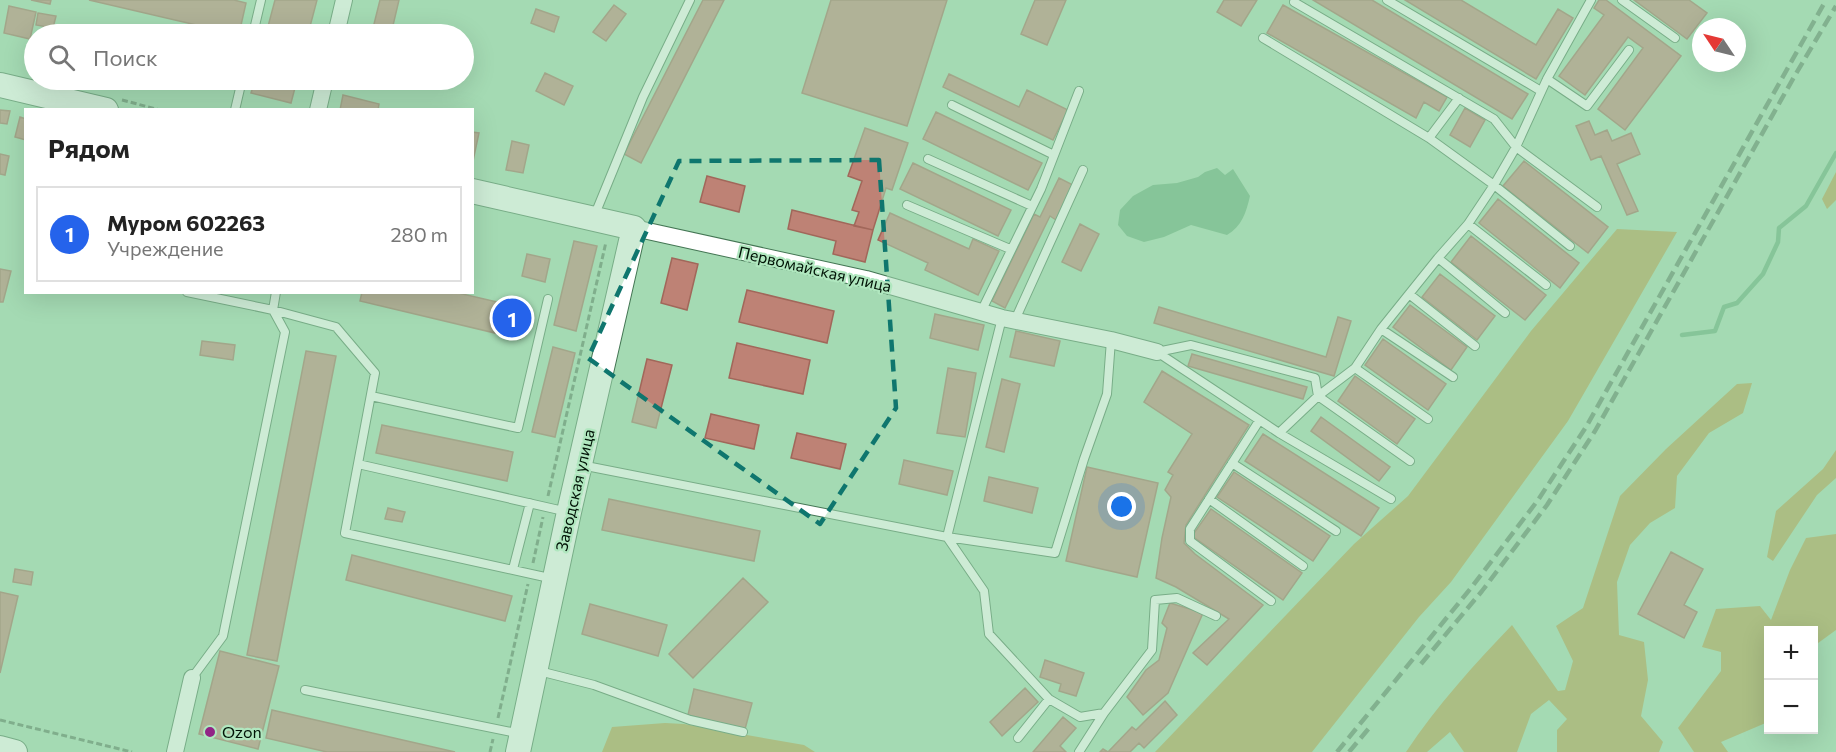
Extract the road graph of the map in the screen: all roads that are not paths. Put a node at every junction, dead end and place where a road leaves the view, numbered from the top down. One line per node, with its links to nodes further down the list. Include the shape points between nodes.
1 (261, 0): 9 (lane)
2 (344, 0): 10 (street)
3 (690, 0): 35 (lane, via 598,207)
4 (1388, 0): 19 (lane)
5 (1579, 0): 8 (lane)
6 (1622, 0): 12 (lane)
7 (1294, 2): 20 (lane)
8 (1589, 2): 14 (lane)
9 (255, 24)
10 (338, 24)
11 (1263, 38): 25 (lane)
12 (1675, 38)
13 (1629, 50): 14 (lane, via 1587,106)
14 (1547, 79): 19 (lane)
15 (0, 85): 22 (street)
16 (240, 90): 23 (lane)
17 (323, 90): 24 (street)
18 (1079, 91): 27 (lane)
19 (1541, 91): 26 (lane)
20 (1459, 99): 25 (lane); 26 (lane, via 1494,119)
21 (952, 105): 27 (lane)
22 (98, 108)
23 (235, 108)
24 (319, 108)
25 (1429, 138): 30 (lane)
26 (1516, 147): 30 (lane); 34 (lane)
27 (1054, 155): 33 (lane)
28 (928, 159): 33 (lane)
29 (1083, 170): 49 (lane)
30 (1494, 185): 36 (lane); 38 (lane)
31 (474, 191): 35 (street, Первомайская улица)
32 (907, 205): 39 (lane)
33 (1032, 206): 39 (lane)
34 (1597, 207)
35 (599, 219): 37 (street, Первомайская улица)
36 (1468, 224): 40 (lane); 41 (lane)
37 (634, 228): 47 (street, Первомайская улица, via 866,279); 64 (street, Заводская улица)
38 (1570, 246)
39 (1010, 249): 47 (lane)
40 (1438, 258): 44 (lane); 48 (lane)
41 (1546, 285)
42 (197, 294): 46 (lane)
43 (276, 294): 46 (lane)
44 (1409, 294): 50 (lane); 52 (lane)
45 (548, 299): 56 (lane, via 518,428)
46 (273, 310): 56 (lane, via 336,327 375,373); 77 (lane, via 285,332 223,636)
47 (981, 312): 49 (street, Первомайская улица)
48 (1505, 313)
49 (1009, 319): 51 (street, Первомайская улица); 70 (lane)
50 (1381, 329): 54 (lane); 55 (lane)
51 (1111, 340): 53 (street, Первомайская улица); 70 (lane, via 1107,394 1055,553)
52 (1475, 346)
53 (1157, 352): 57 (lane, via 1191,345 1315,378); 59 (lane)
54 (1355, 368): 57 (lane); 58 (lane)
55 (1453, 377)
56 (371, 396): 63 (lane)
57 (1318, 396): 60 (lane); 61 (lane)
58 (1428, 419)
59 (1259, 421): 60 (lane); 62 (lane)
60 (1279, 433): 66 (lane)
61 (1410, 461)
62 (1232, 463): 65 (lane); 69 (lane)
63 (358, 464): 67 (lane); 72 (lane, via 345,533)
64 (580, 465): 68 (street, Заводская улица); 70 (lane)
65 (1209, 499): 71 (lane); 74 (lane, via 1190,529 1190,540)
66 (1390, 499)
67 (530, 502): 68 (lane); 72 (lane)
68 (569, 512): 73 (street, Заводская улица)
69 (1336, 531)
70 (947, 537): 79 (lane, via 984,591 989,634)
71 (1303, 566)
72 (513, 569): 73 (lane)
73 (555, 579): 76 (street, Заводская улица)
74 (1271, 601)
75 (1216, 616): 80 (lane, via 1177,598 1155,600 1152,650)
76 (535, 670): 81 (lane, via 594,685 690,720); 83 (street, Заводская улица)
77 (192, 678): 86 (street)
78 (305, 690): 83 (lane, via 495,730)
79 (1049, 699): 80 (lane, via 1080,717); 82 (lane)
80 (1104, 713): 87 (lane)
81 (742, 732)
82 (1018, 738)
83 (520, 743)
84 (0, 748): 85 (street)
85 (15, 752)
86 (175, 752)
87 (1079, 752)

